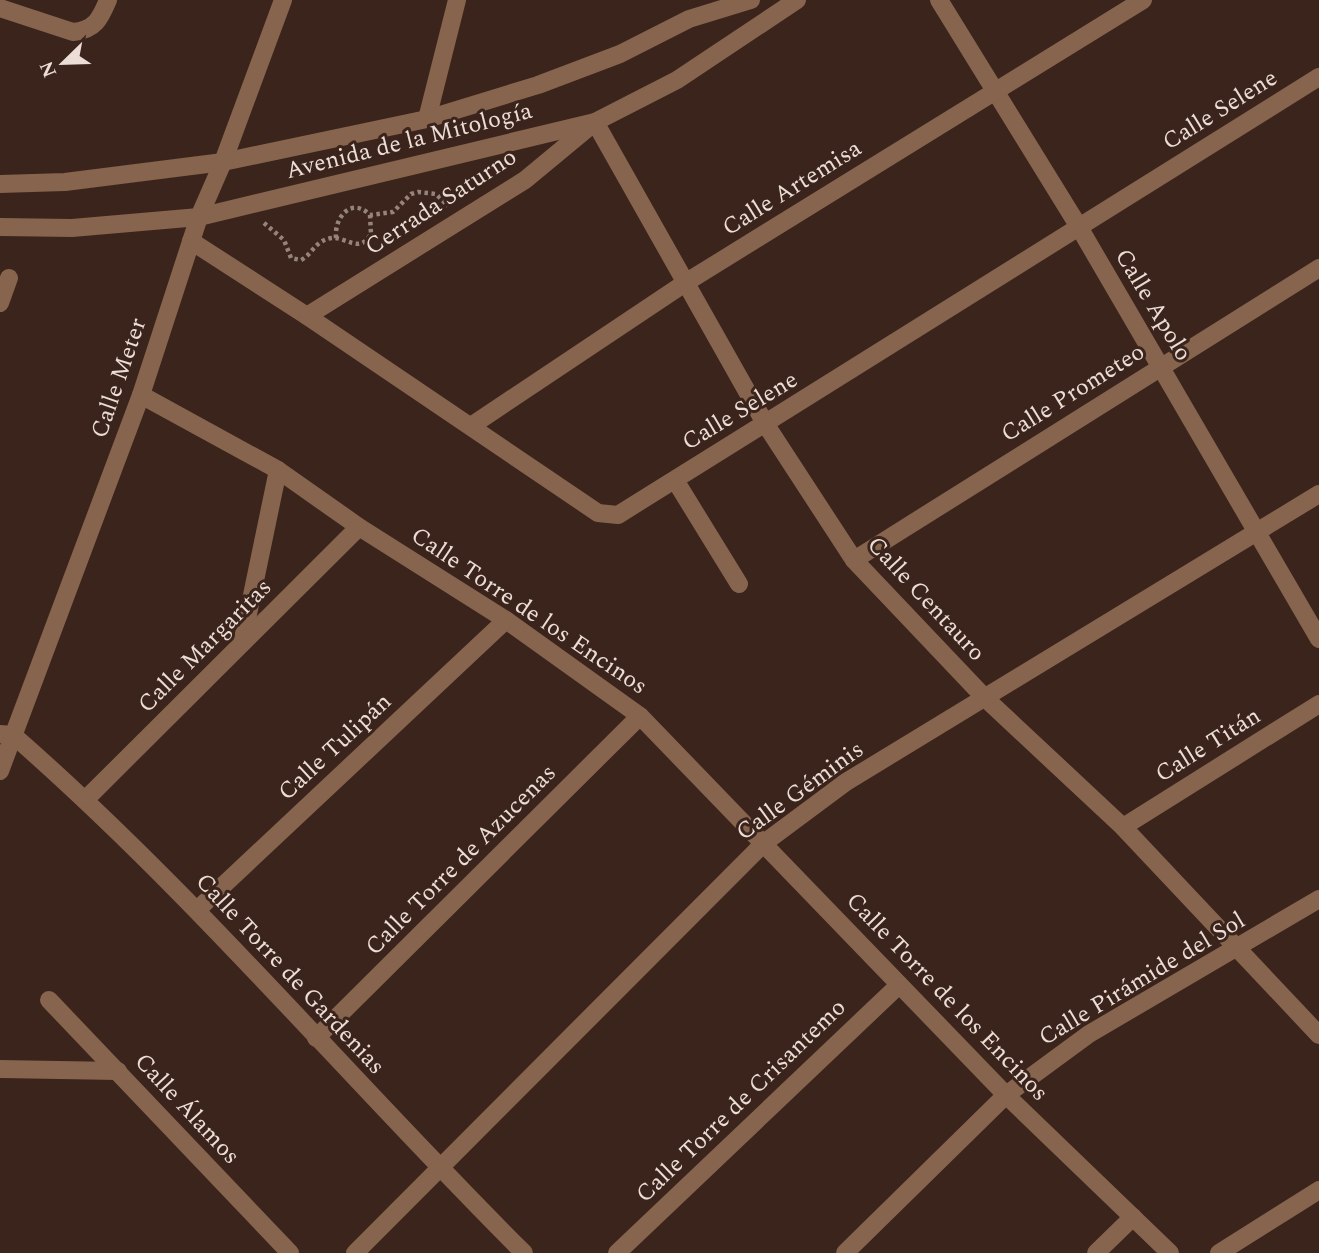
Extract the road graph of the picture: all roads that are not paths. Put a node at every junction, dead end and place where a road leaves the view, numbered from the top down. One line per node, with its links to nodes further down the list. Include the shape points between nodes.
1 (108, 0): 8 (street, via 95,25 74,32)
2 (283, 0): 13 (street, Calle Meter)
3 (457, 0): 11 (street)
4 (751, 0): 11 (street, Avenida de la Mitología, via 689,19 620,54 538,85)
5 (797, 0): 12 (street, Avenida de la Mitología, via 677,80)
6 (939, 0): 10 (street, Calle Apolo)
7 (1143, 0): 10 (street, Calle Artemisa)
8 (0, 8)
9 (1319, 77): 17 (street, Calle Selene)
10 (996, 92): 17 (street, Calle Apolo); 21 (street, Calle Artemisa)
11 (427, 119): 13 (street, Avenida de la Mitología)
12 (595, 122): 15 (street, Avenida de la Mitología); 21 (street, Calle Centauro); 23 (street, Cerrada Saturno, via 525,180)
13 (223, 162): 14 (street, Avenida de la Mitología, via 65,182); 15 (street, Calle Meter)
14 (0, 184)
15 (199, 217): 16 (street, Avenida de la Mitología, via 72,228); 18 (street, Calle Meter)
16 (0, 227)
17 (1079, 227): 24 (street, Calle Apolo); 26 (street, Calle Selene)
18 (191, 241): 23 (street, Calle Selene); 25 (street, Calle Meter)
19 (1319, 268): 24 (street, Calle Prometeo)
20 (9, 278): 22 (street)
21 (685, 282): 26 (street, Calle Centauro); 27 (street, Calle Artemisa)
22 (0, 303)
23 (307, 316): 27 (street, Calle Selene)
24 (1161, 366): 32 (street, Calle Apolo); 33 (street, Calle Prometeo)
25 (141, 395): 28 (street, Calle Torre de los Encinos); 41 (street, Calle Meter)
26 (766, 425): 29 (street, Calle Selene); 33 (street, Calle Centauro)
27 (471, 426): 29 (street, Calle Selene, via 608,516 618,515)
28 (278, 470): 31 (street, Calle Torre de los Encinos); 37 (street)
29 (675, 480): 34 (street)
30 (1319, 494): 32 (street, Calle Géminis)
31 (359, 527): 35 (street, Calle Torre de los Encinos); 37 (street, Calle Margaritas)
32 (1259, 532): 36 (street, Calle Apolo); 38 (street, Calle Géminis)
33 (854, 560): 38 (street, Calle Centauro)
34 (739, 584)
35 (506, 620): 40 (street, Calle Torre de los Encinos); 47 (street, Calle Tulipán)
36 (1319, 639)
37 (242, 643): 43 (street, Calle Margaritas)
38 (985, 698): 44 (street, Calle Centauro); 45 (street, Calle Géminis, via 846,782)
39 (1319, 704): 44 (street, Calle Titán)
40 (640, 716): 45 (street, Calle Torre de los Encinos); 52 (street, Calle Torre de Azucenas)
41 (6, 735): 42 (street, Calle Meter); 43 (street, Calle Torre de Gardenias)
42 (0, 771)
43 (86, 799): 47 (street, Calle Torre de Gardenias)
44 (1123, 827): 48 (street, Calle Centauro)
45 (764, 843): 49 (street, Calle Torre de los Encinos); 56 (street, Calle Géminis)
46 (1319, 899): 48 (street, Calle Pirámide del Sol)
47 (197, 910): 52 (street, Calle Torre de Gardenias)
48 (1236, 950): 51 (street, Calle Centauro); 55 (street, Calle Pirámide del Sol, via 1089,1034)
49 (899, 985): 55 (street, Calle Torre de los Encinos); 62 (street, Calle Torre de Crisantemo)
50 (49, 1000): 54 (street, Calle Álamos)
51 (1319, 1035)
52 (316, 1038): 56 (street, Calle Torre de Gardenias)
53 (0, 1069): 54 (street)
54 (118, 1071): 59 (street, Calle Álamos)
55 (1006, 1095): 58 (street, Calle Torre de los Encinos); 63 (street, Calle Pirámide del Sol)
56 (440, 1169): 60 (street, Calle Géminis); 61 (street, Calle Torre de Gardenias)
57 (1319, 1190): 66 (street)
58 (1133, 1216): 64 (street); 65 (street, Calle Torre de los Encinos)
59 (290, 1253)
60 (355, 1253)
61 (524, 1253)
62 (617, 1253)
63 (845, 1253)
64 (1096, 1253)
65 (1170, 1253)
66 (1219, 1253)

